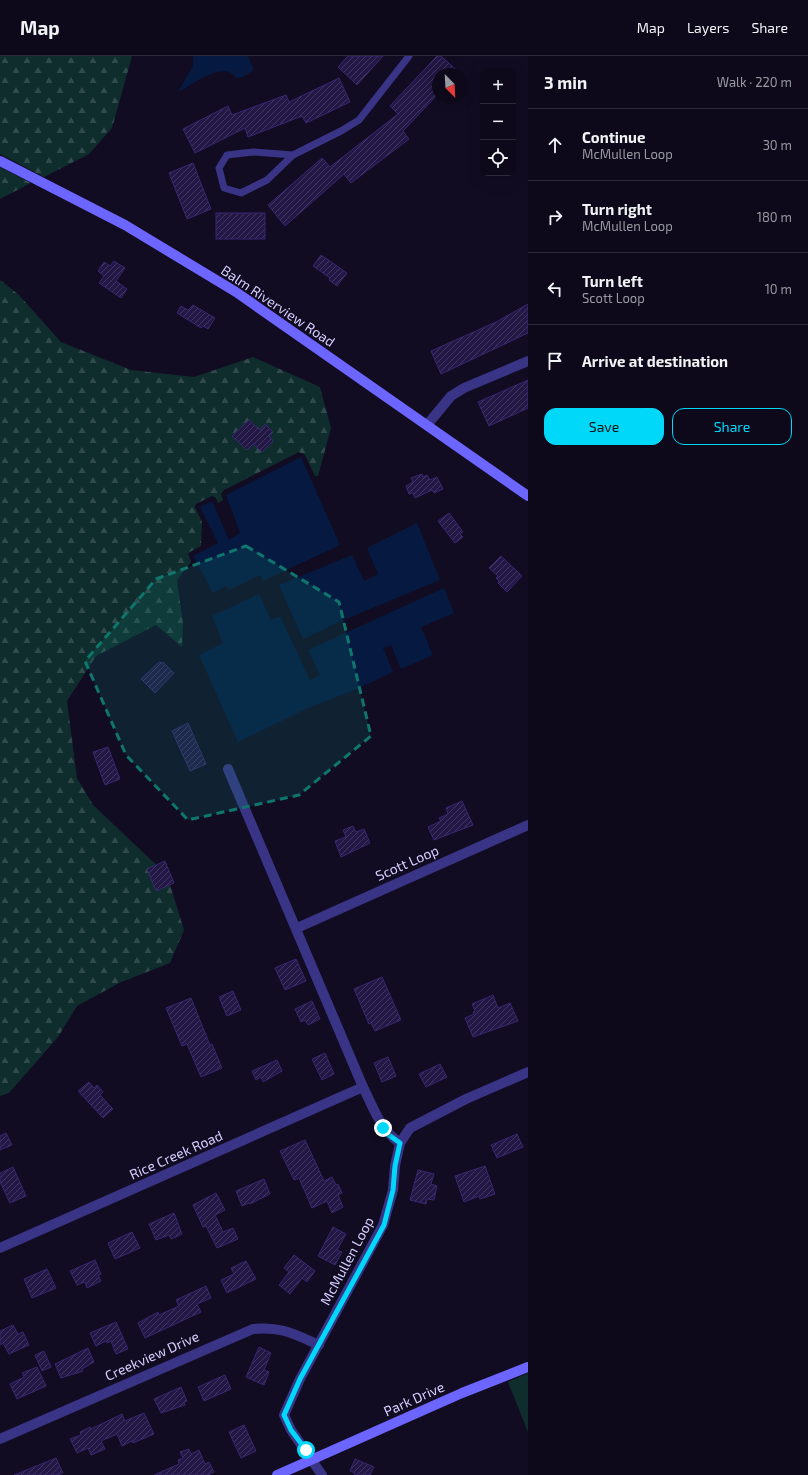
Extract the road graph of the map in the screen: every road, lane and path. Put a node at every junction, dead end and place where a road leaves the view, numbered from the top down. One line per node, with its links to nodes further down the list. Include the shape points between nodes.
1 (409, 56): 2 (lane, via 359,120)
2 (293, 155): 2 (lane, via 267,180 242,193 224,188 219,168 227,155 253,152)
3 (3, 162): 5 (main road, Balm Riverview Road, via 125,225 236,292)
4 (528, 361): 5 (street, via 451,396)
5 (427, 426): 6 (main road, Balm Riverview Road)
6 (528, 496)
7 (228, 769): 9 (street)
8 (528, 825): 9 (street, Scott Loop)
9 (297, 928): 11 (street)
10 (528, 1072): 12 (street, McMullen Loop, via 466,1099 410,1128)
11 (364, 1087): 12 (street, via 383,1128); 13 (street, Rice Creek Road)
12 (400, 1143): 14 (street, McMullen Loop, via 393,1190 384,1225)
13 (0, 1248)
14 (319, 1345): 16 (street, Creekview Drive, via 287,1331 270,1327 253,1328); 17 (street, McMullen Loop, via 284,1415 291,1430)
15 (528, 1367): 17 (main road, Park Drive)
16 (0, 1439)
17 (312, 1459): 18 (main road); 19 (street)
18 (277, 1475)
19 (322, 1475)

